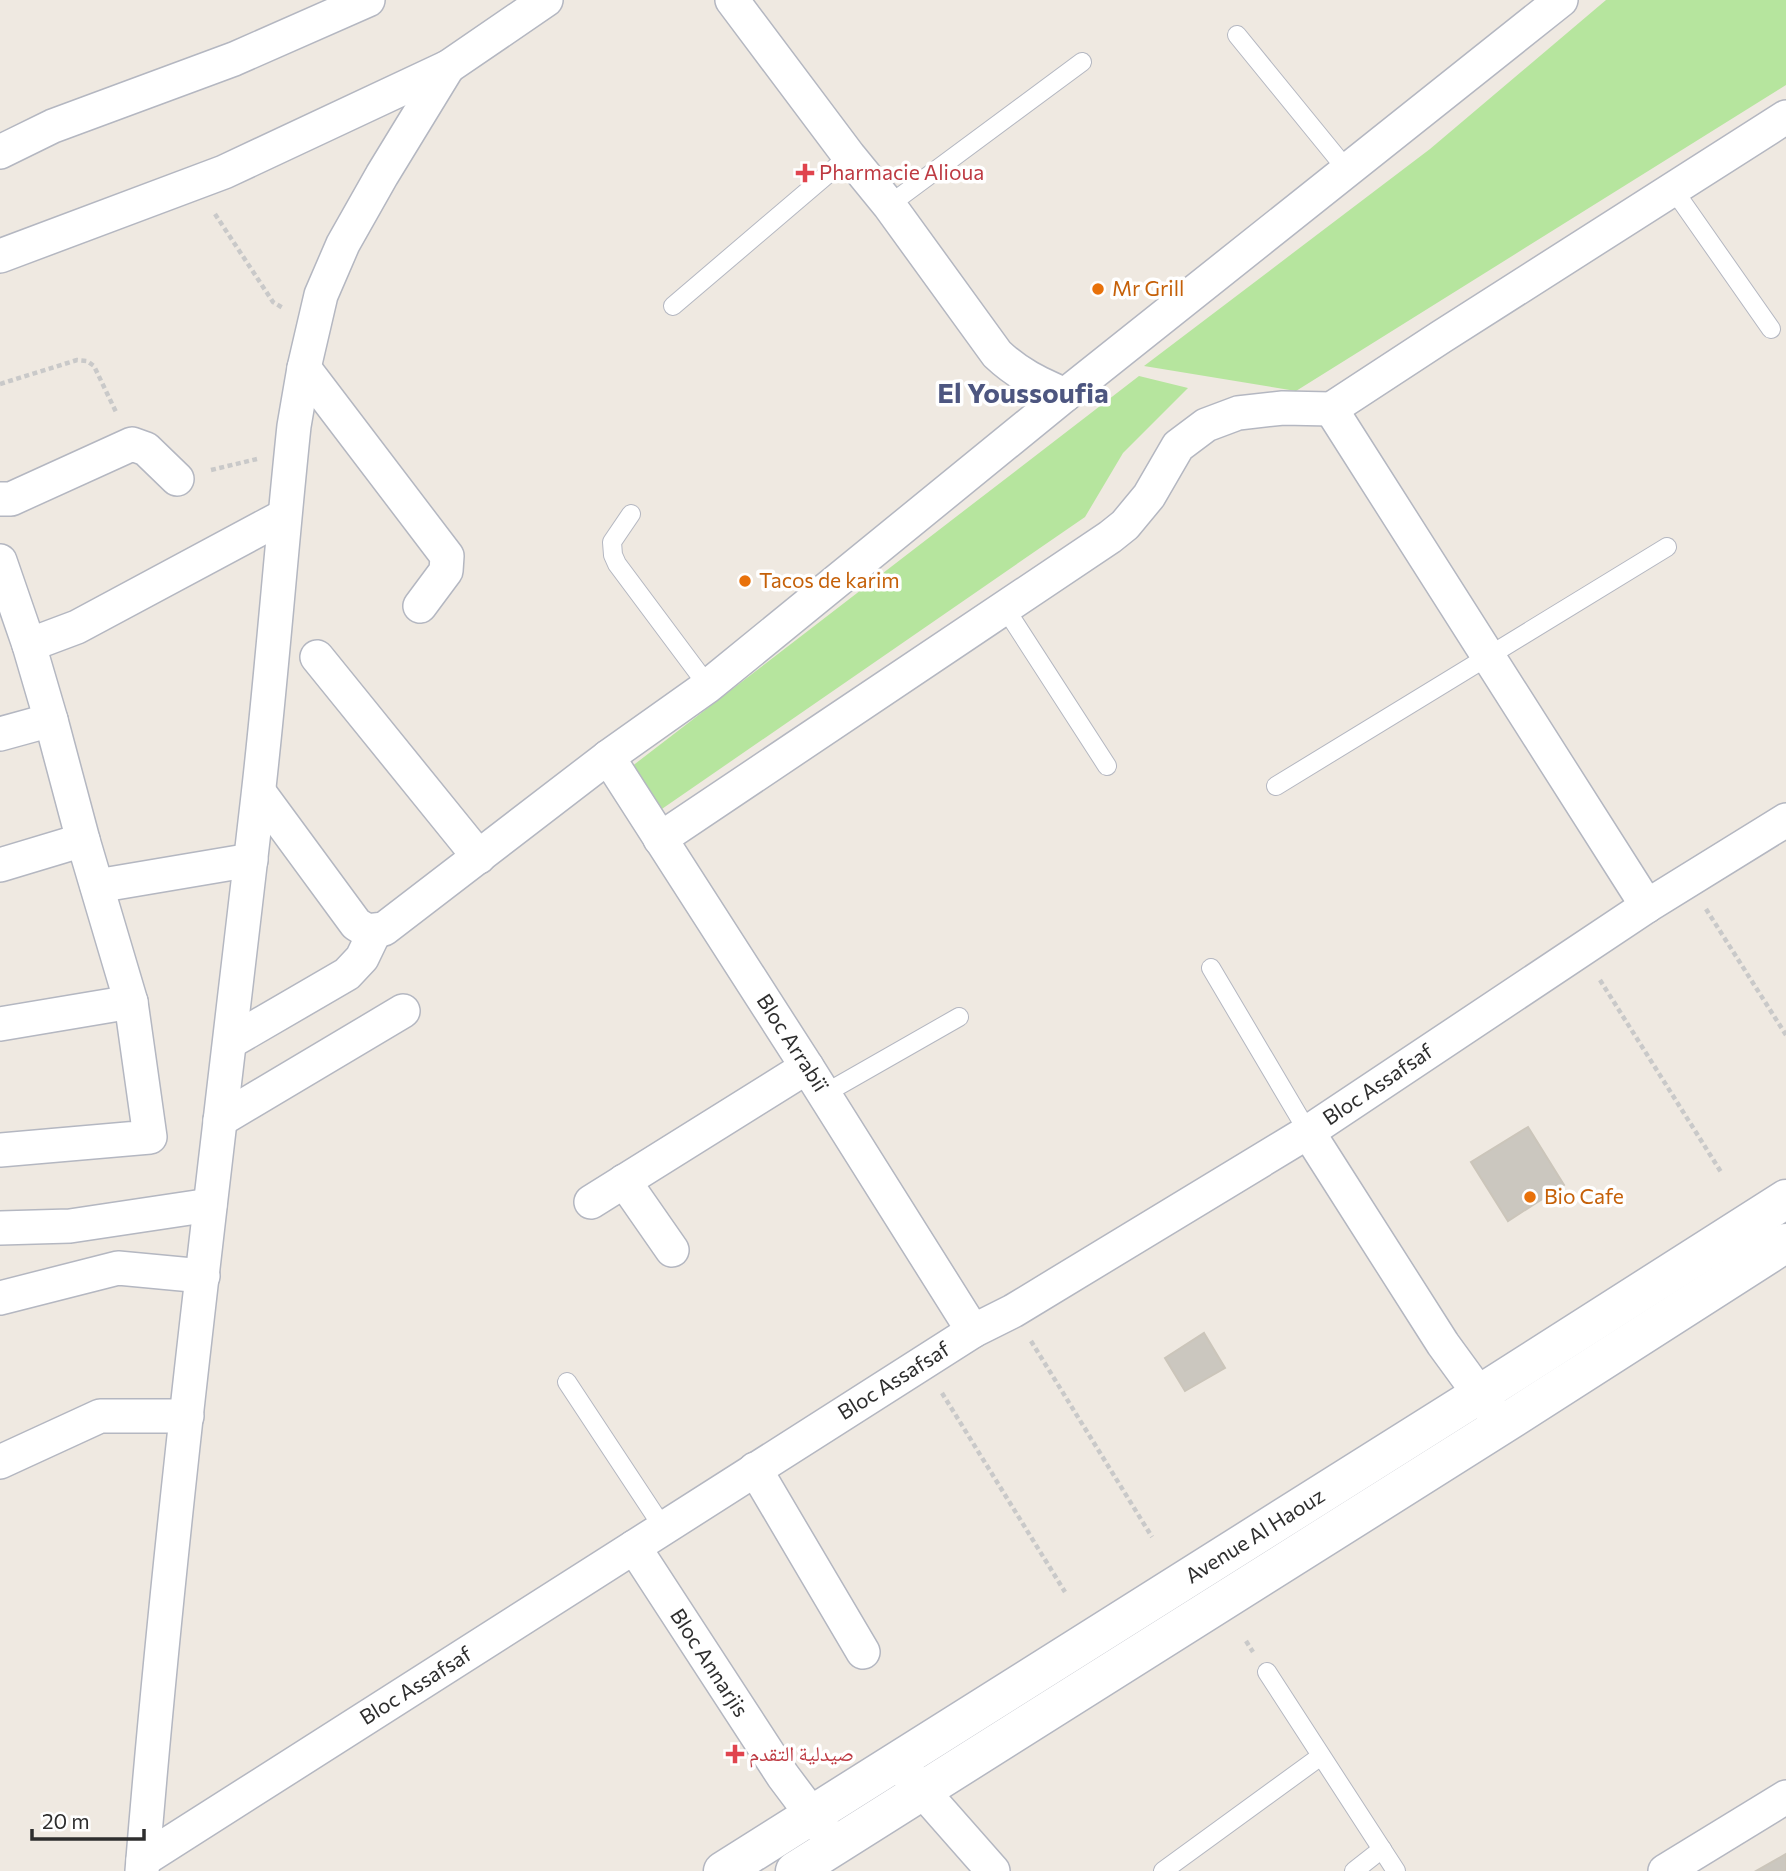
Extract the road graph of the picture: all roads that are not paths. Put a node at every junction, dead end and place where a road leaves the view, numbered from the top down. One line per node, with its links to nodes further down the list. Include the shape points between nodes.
1 (368, 0): 9 (street, via 233,59 53,126)
2 (547, 0): 7 (street)
3 (732, 0): 10 (street)
4 (1561, 0): 11 (street)
5 (1237, 36): 11 (lane)
6 (1082, 62): 13 (lane)
7 (448, 67): 14 (street, via 224,172); 17 (street, via 343,244 321,295)
8 (1786, 117): 12 (street)
9 (0, 152)
10 (849, 156): 13 (street); 15 (lane)
11 (1347, 170): 18 (street)
12 (1673, 189): 16 (lane); 19 (street)
13 (889, 205): 18 (street, via 997,354 1032,381)
14 (0, 256)
15 (673, 306)
16 (1771, 329)
17 (304, 368): 23 (street); 26 (street, via 447,556 446,571)
18 (1065, 395): 32 (street)
19 (1331, 409): 27 (street, via 1249,412 1206,425 1178,446 1149,496 1125,525); 31 (street)
20 (177, 479): 21 (street, via 146,449 132,444 11,499)
21 (0, 499)
22 (631, 514): 32 (lane, via 612,542 617,564)
23 (284, 516): 29 (street, via 78,627); 38 (street)
24 (1667, 547): 31 (lane)
25 (0, 561): 28 (street)
26 (420, 606)
27 (1005, 608): 36 (lane); 41 (street)
28 (8, 609): 29 (street)
29 (29, 645): 33 (street)
30 (317, 657): 42 (street)
31 (1489, 657): 37 (lane); 46 (street)
32 (708, 686): 35 (street)
33 (51, 720): 34 (street); 40 (street)
34 (0, 734)
35 (608, 757): 41 (street, Bloc Arrabiï); 42 (street)
36 (1107, 766)
37 (1276, 786)
38 (259, 792): 43 (street); 47 (street, via 356,924)
39 (1786, 820): 46 (street, Bloc Assafsaf)
40 (83, 839): 44 (street); 45 (street)
41 (660, 839): 54 (street, Bloc Arrabiï)
42 (479, 857): 47 (street, via 384,929)
43 (251, 860): 45 (street); 53 (street)
44 (0, 865)
45 (97, 886): 49 (street)
46 (1647, 906): 56 (street, Bloc Assafsaf)
47 (375, 931): 53 (street, via 362,958 347,974)
48 (1211, 968): 56 (lane)
49 (131, 1002): 52 (street); 57 (street, via 150,1137)
50 (403, 1011): 55 (street)
51 (959, 1017): 54 (lane)
52 (0, 1024)
53 (230, 1042): 55 (street)
54 (816, 1081): 58 (street); 67 (street, Bloc Arrabiï)
55 (220, 1119): 61 (street)
56 (1308, 1132): 67 (street, Bloc Assafsaf); 69 (street)
57 (0, 1150)
58 (624, 1181): 60 (street); 64 (street)
59 (1786, 1199): 69 (main road, Avenue Al Haouz)
60 (591, 1202)
61 (210, 1205): 62 (street, via 70,1226); 65 (street)
62 (0, 1228)
63 (1786, 1243): 71 (main road, Avenue Al Haouz)
64 (672, 1250)
65 (202, 1276): 66 (street, via 118,1268); 70 (street)
66 (0, 1298)
67 (973, 1331): 73 (street, Bloc Assafsaf)
68 (567, 1382): 74 (lane)
69 (1480, 1394): 71 (street); 79 (main road, Avenue Al Haouz)
70 (187, 1416): 72 (street, via 100,1416); 85 (street)
71 (1502, 1425): 80 (main road, Avenue Al Haouz)
72 (0, 1462)
73 (755, 1469): 74 (street, Bloc Assafsaf); 76 (street)
74 (664, 1529): 75 (street, Bloc Assafsaf)
75 (634, 1547): 82 (street, Bloc Annarjis); 85 (street, Bloc Assafsaf)
76 (863, 1652)
77 (1267, 1672): 78 (lane)
78 (1321, 1756): 84 (lane); 89 (lane)
79 (896, 1762): 80 (street); 82 (main road, Avenue Al Haouz)
80 (922, 1791): 83 (main road, Avenue Al Haouz); 88 (street)
81 (1786, 1797): 92 (street)
82 (812, 1815): 83 (street, Bloc Annarjis); 86 (main road, Avenue Al Haouz)
83 (835, 1846): 87 (main road, Avenue Al Haouz)
84 (1382, 1849): 90 (lane); 91 (lane)
85 (142, 1865)
86 (723, 1871)
87 (794, 1871)
88 (993, 1871)
89 (1163, 1871)
90 (1354, 1871)
91 (1396, 1871)
92 (1665, 1871)

